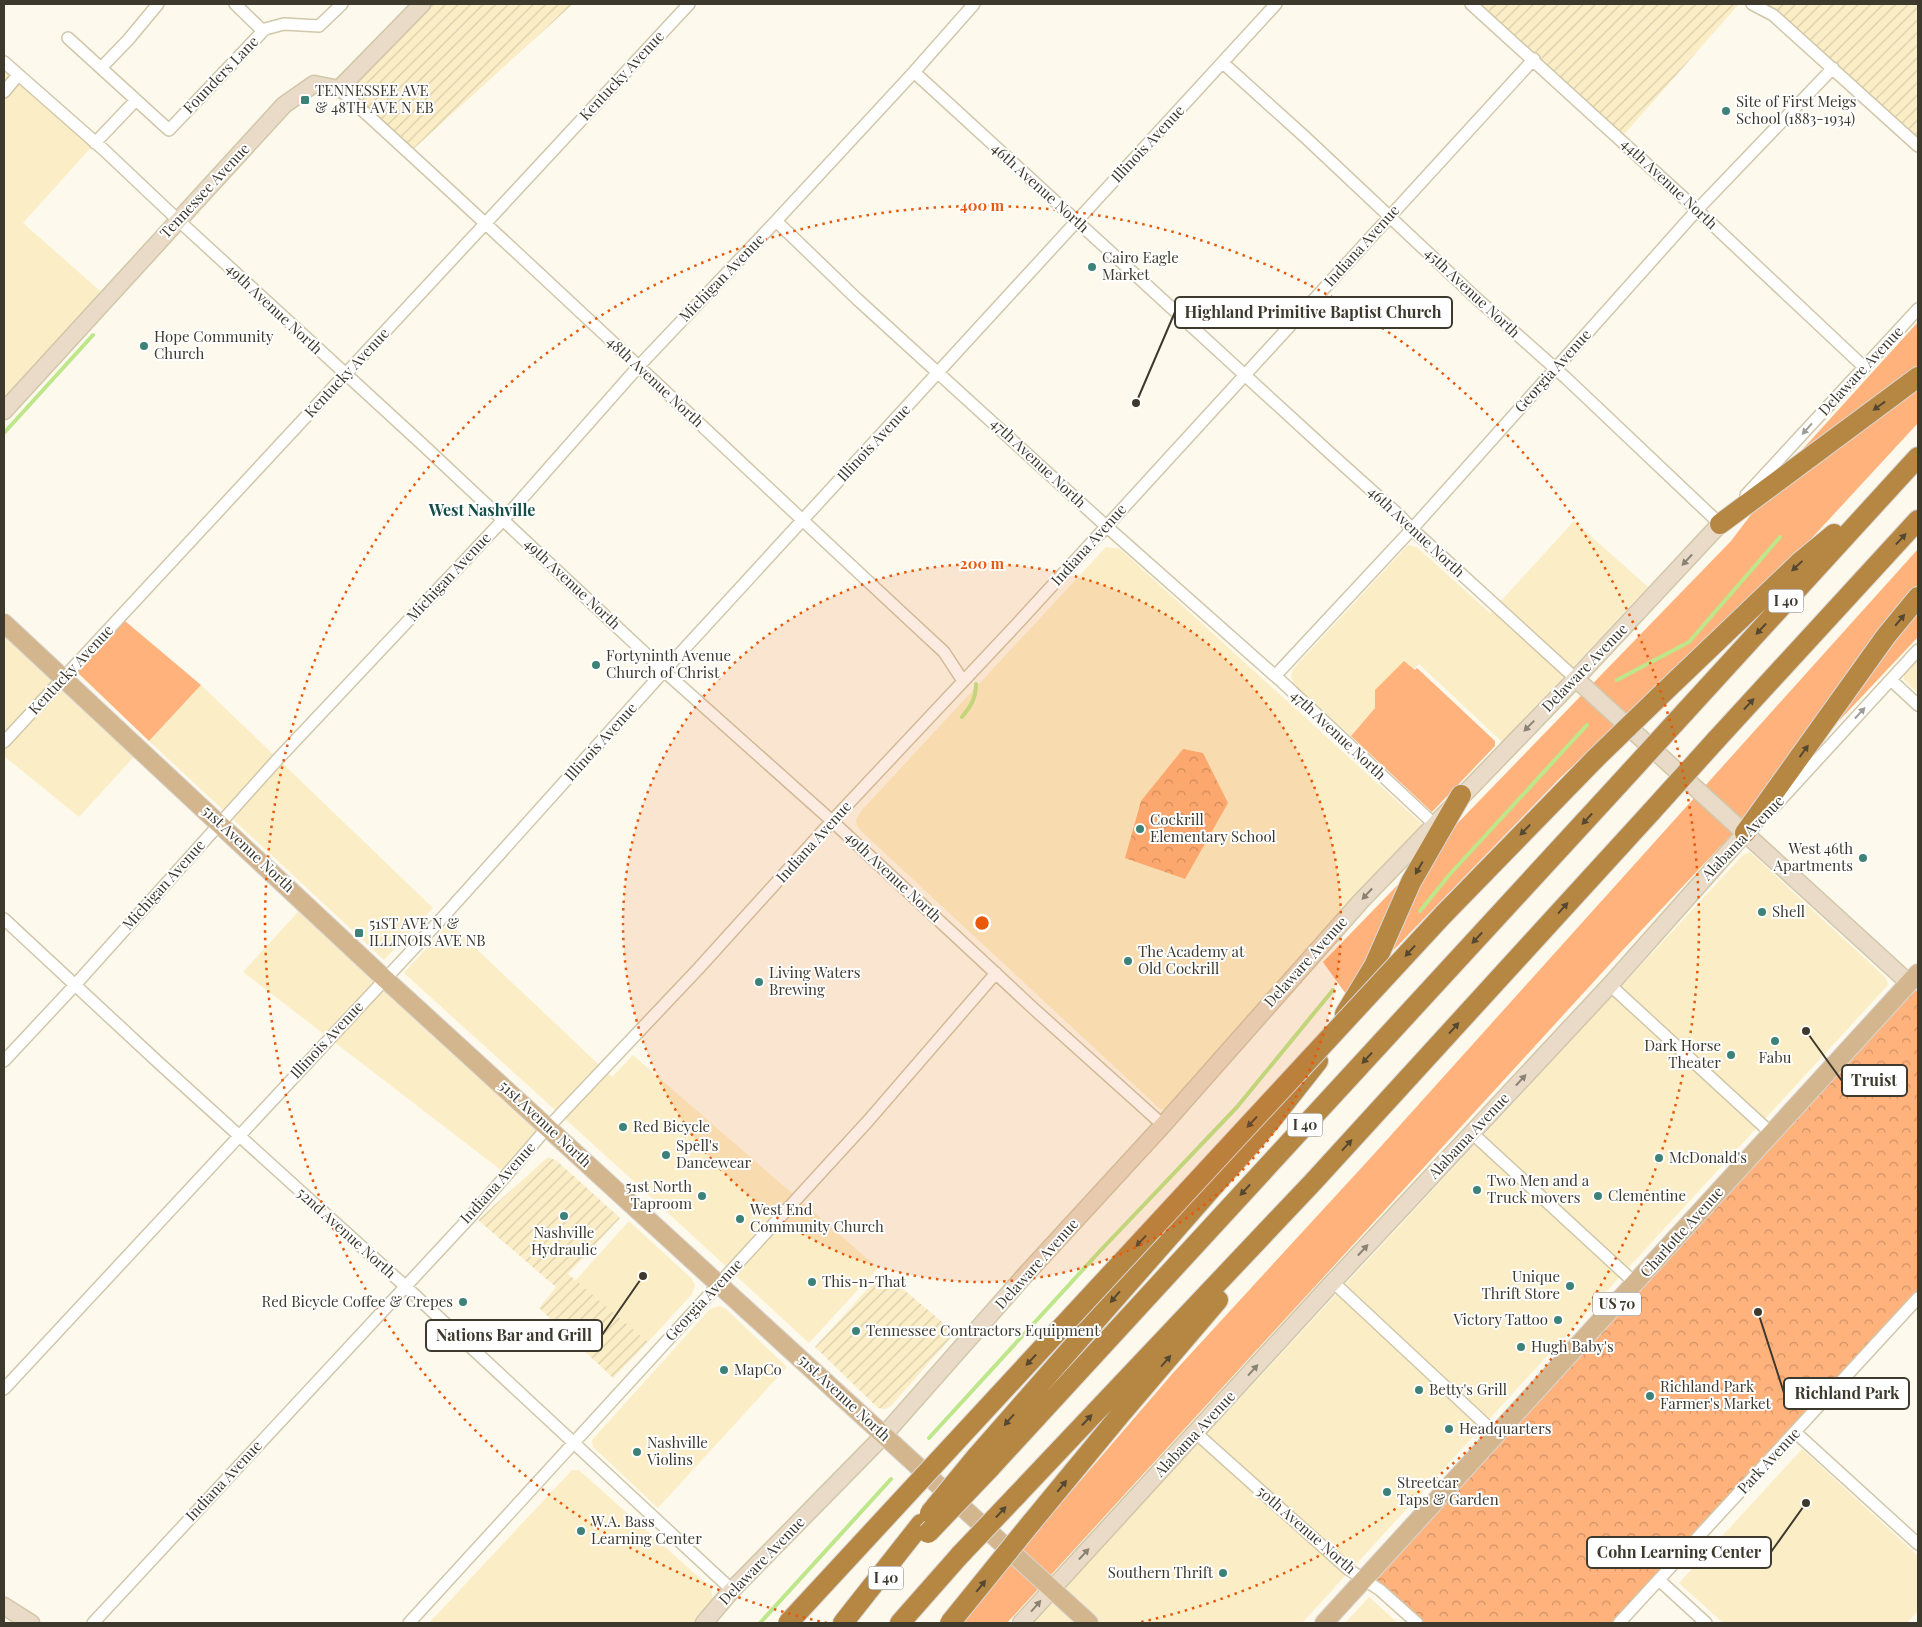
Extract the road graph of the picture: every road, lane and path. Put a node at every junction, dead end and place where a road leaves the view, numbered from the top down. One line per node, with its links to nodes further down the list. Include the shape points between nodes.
1 (158, 4): 15 (street)
2 (235, 4): 10 (street)
3 (342, 4): 10 (street, Founders Lane, via 319,26 284,24)
4 (689, 4): 29 (street, Kentucky Avenue)
5 (974, 4): 17 (street, Michigan Avenue)
6 (1276, 4): 14 (street, Illinois Avenue)
7 (1471, 4): 12 (street, 44th Avenue North)
8 (1752, 4): 16 (street, via 1773,15)
9 (416, 6): 19 (main road)
10 (263, 32): 21 (street, Founders Lane, via 169,130)
11 (68, 38): 15 (street, Founders Lane)
12 (1534, 59): 24 (street, 44th Avenue North); 25 (street, Indiana Avenue)
13 (4, 62): 18 (street, 49th Avenue North)
14 (1223, 63): 25 (street, 45th Avenue North); 28 (street, Illinois Avenue)
15 (101, 68): 21 (street, Founders Lane)
16 (1833, 68): 23 (street); 24 (street, Georgia Avenue)
17 (914, 72): 27 (street, Michigan Avenue); 28 (street, 46th Avenue North)
18 (18, 75): 20 (street); 22 (street, 49th Avenue North)
19 (339, 89): 26 (main road, Tennessee Avenue, via 314,84 284,104); 29 (street, 48th Avenue North)
20 (4, 92)
21 (136, 100): 22 (street)
22 (95, 142): 26 (street, 49th Avenue North)
23 (1918, 146)
24 (1697, 210): 32 (street, 44th Avenue North); 33 (street, Georgia Avenue)
25 (1390, 216): 33 (street, 45th Avenue North); 36 (street, Indiana Avenue)
26 (178, 220): 35 (street, 49th Avenue North); 38 (main road, Tennessee Avenue)
27 (776, 221): 31 (street, Michigan Avenue); 34 (street, 47th Avenue North)
28 (1076, 221): 34 (street, Illinois Avenue); 36 (street, 46th Avenue North)
29 (486, 223): 31 (street, 48th Avenue North); 35 (street, Kentucky Avenue)
30 (1918, 310): 32 (street, Delaware Avenue)
31 (638, 367): 41 (street, Michigan Avenue); 42 (street, 48th Avenue North)
32 (1864, 367): 44 (street, Delaware Avenue, one-way to 44)
33 (1555, 368): 44 (street, 45th Avenue North); 46 (street, Georgia Avenue)
34 (938, 372): 42 (street, Illinois Avenue); 45 (street, 47th Avenue North)
35 (346, 374): 41 (street, 49th Avenue North); 52 (street, Kentucky Avenue)
36 (1245, 375): 45 (street, Indiana Avenue); 46 (street, 46th Avenue North)
37 (1918, 377): 44 (highway, one-way to 44)
38 (4, 411)
39 (1918, 458): 40 (highway, I 40)
40 (1888, 490): 87 (highway, I 40, one-way to 87, bridge, via 1620,783); 98 (highway, one-way to 98, bridge, via 1800,562 1596,758 1443,915)
41 (503, 520): 50 (street, 49th Avenue North); 60 (street, Michigan Avenue)
42 (803, 520): 50 (street, Illinois Avenue); 55 (street, 48th Avenue North, via 944,652)
43 (1918, 520): 75 (highway, I 40, one-way to 43, bridge)
44 (1720, 524): 53 (main road, Delaware Avenue, one-way to 53)
45 (1106, 526): 51 (street, 47th Avenue North); 55 (street, Indiana Avenue)
46 (1412, 529): 51 (street, Georgia Avenue); 53 (street, 46th Avenue North)
47 (1918, 597): 62 (highway, one-way to 47, via 1886,636)
48 (4, 623): 52 (main road, 51st Avenue North)
49 (1918, 650): 54 (street, Alabama Avenue)
50 (664, 670): 59 (street, 49th Avenue North); 65 (street, Illinois Avenue, via 443,917)
51 (1274, 676): 61 (street, 47th Avenue North)
52 (63, 679): 57 (street, Kentucky Avenue); 60 (main road, 51st Avenue North)
53 (1576, 679): 58 (main road, Delaware Avenue, one-way to 58); 62 (main road, 46th Avenue North)
54 (1891, 680): 56 (street); 62 (street, Alabama Avenue, one-way to 54, via 1767,815)
55 (963, 681): 59 (street, Indiana Avenue)
56 (1918, 705)
57 (4, 742)
58 (1462, 796): 61 (main road, Delaware Avenue); 87 (highway, one-way to 87, via 1411,882 1374,966 1315,1065)
59 (832, 821): 64 (street, 49th Avenue North); 71 (street, Indiana Avenue)
60 (220, 823): 65 (main road, 51st Avenue North); 67 (street, Michigan Avenue)
61 (1434, 824): 70 (main road, Delaware Avenue, one-way to 70, via 1298,970)
62 (1745, 833): 66 (main road, 46th Avenue North); 68 (main road, Alabama Avenue)
63 (4, 919): 67 (street, 52nd Avenue North)
64 (996, 974): 70 (street, 49th Avenue North); 77 (street, Georgia Avenue, via 868,1121)
65 (384, 978): 71 (main road, 51st Avenue North); 74 (street, Illinois Avenue)
66 (1915, 982): 73 (main road, Charlotte Avenue / US 70)
67 (75, 985): 69 (street, Michigan Avenue); 74 (street, 52nd Avenue North)
68 (1610, 985): 72 (main road, Alabama Avenue, one-way to 68); 73 (street)
69 (4, 1061)
70 (1163, 1125): 84 (main road, Delaware Avenue)
71 (548, 1128): 77 (main road, 51st Avenue North); 79 (street, Indiana Avenue)
72 (1472, 1132): 76 (main road, Alabama Avenue, one-way to 72); 78 (street)
73 (1771, 1133): 78 (main road, Charlotte Avenue / US 70)
74 (239, 1136): 79 (street, 52nd Avenue North); 81 (street, Illinois Avenue)
75 (1314, 1181): 100 (highway, I 40, one-way to 75, bridge, via 960,1555); 101 (highway, one-way to 75, bridge)
76 (1333, 1282): 83 (main road, Alabama Avenue, one-way to 76); 85 (street)
77 (719, 1283): 84 (main road, 51st Avenue North); 86 (street, Georgia Avenue)
78 (1636, 1283): 85 (main road, Charlotte Avenue / US 70)
79 (405, 1286): 86 (street, 52nd Avenue North); 95 (street, Indiana Avenue)
80 (1918, 1298): 82 (street, Park Avenue)
81 (4, 1389)
82 (1795, 1432): 88 (street); 90 (street, Park Avenue)
83 (1196, 1433): 89 (street, 50th Avenue North, via 1348,1569); 91 (main road, Alabama Avenue, one-way to 83)
84 (884, 1435): 91 (main road, 51st Avenue North); 92 (main road, Delaware Avenue)
85 (1497, 1435): 89 (main road, Charlotte Avenue / US 70)
86 (573, 1442): 92 (street, 52nd Avenue North); 96 (street, Georgia Avenue)
87 (983, 1462): 99 (highway, I 40, bridge)
88 (1918, 1544)
89 (1364, 1579): 104 (main road, Charlotte Avenue / US 70); 105 (street, 50th Avenue North)
90 (1659, 1580): 106 (street, Park Avenue); 107 (street)
91 (1051, 1589): 102 (main road, Alabama Avenue, one-way to 91); 103 (main road, 51st Avenue North)
92 (732, 1590): 97 (main road, Delaware Avenue)
93 (4, 1606): 94 (main road)
94 (31, 1623)
95 (93, 1623)
96 (409, 1623)
97 (704, 1623)
98 (788, 1623)
99 (844, 1623)
100 (900, 1623)
101 (950, 1623)
102 (1021, 1623)
103 (1089, 1623)
104 (1324, 1623)
105 (1418, 1623)
106 (1619, 1623)
107 (1706, 1623)

